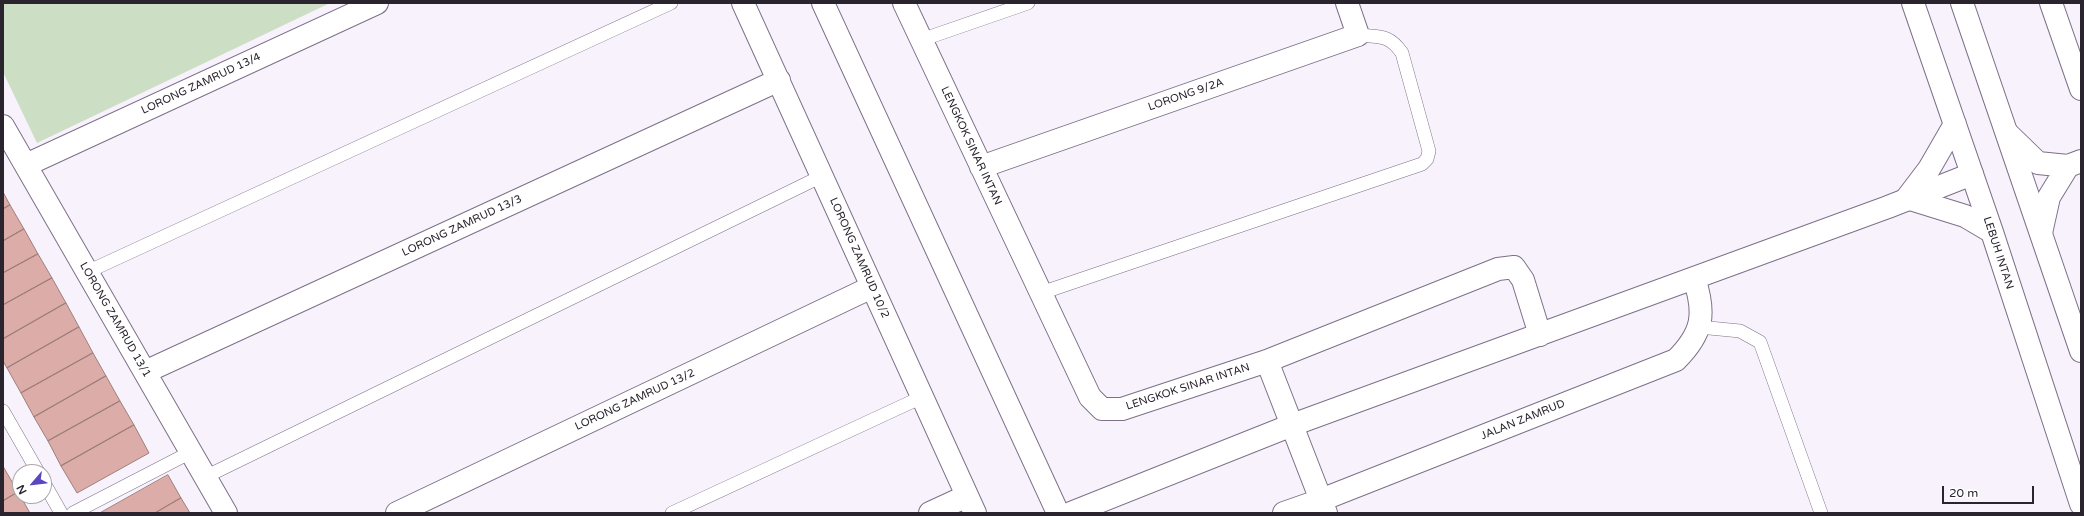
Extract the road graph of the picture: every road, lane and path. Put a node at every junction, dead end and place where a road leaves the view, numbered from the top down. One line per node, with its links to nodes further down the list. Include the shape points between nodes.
1 (377, 3): 19 (street, LORONG ZAMRUD 13/4)
2 (671, 3): 26 (lane)
3 (743, 3): 13 (street, LORONG ZAMRUD 10/2)
4 (823, 3): 51 (street)
5 (904, 3): 12 (street, LENGKOK SINAR INTAN)
6 (1028, 3): 12 (lane)
7 (1347, 3): 11 (street)
8 (1914, 3): 15 (street, LEBUH INTAN)
9 (1962, 3): 17 (street)
10 (2051, 3): 14 (street)
11 (1358, 35): 20 (street, LORONG 9/2A); 29 (lane, via 1389,38 1402,53 1429,151 1427,159 1422,164)
12 (921, 40): 20 (street, LENGKOK SINAR INTAN)
13 (779, 80): 22 (street, LORONG ZAMRUD 10/2); 34 (street, LORONG ZAMRUD 13/3)
14 (2081, 89)
15 (1955, 124): 21 (street, LEBUH INTAN); 23 (street, via 1928,169)
16 (3, 126): 19 (street, LORONG ZAMRUD 13/1)
17 (2007, 134): 18 (street, via 2038,163); 25 (street)
18 (2075, 164): 25 (street, via 2049,197)
19 (26, 165): 26 (street, LORONG ZAMRUD 13/1)
20 (981, 167): 29 (street, LENGKOK SINAR INTAN)
21 (1972, 174): 23 (street); 24 (street, LEBUH INTAN)
22 (822, 176): 28 (street, LORONG ZAMRUD 10/2); 40 (lane)
23 (1906, 198): 24 (street, via 1965,216); 27 (street, via 1888,207)
24 (1992, 232): 43 (street, LEBUH INTAN)
25 (2041, 233): 32 (street)
26 (87, 272): 34 (street, LORONG ZAMRUD 13/1)
27 (1694, 278): 30 (street, JALAN ZAMRUD, via 1701,298); 31 (street)
28 (872, 287): 35 (street, LORONG ZAMRUD 10/2); 48 (street, LORONG ZAMRUD 13/2)
29 (1041, 293): 33 (street, LENGKOK SINAR INTAN, via 1090,397 1102,408 1122,409)
30 (1699, 327): 44 (street, JALAN ZAMRUD, via 1691,345 1676,360); 54 (lane, via 1740,331 1760,342)
31 (1540, 335): 33 (street, LENGKOK SINAR INTAN, via 1523,280 1514,267 1498,269); 37 (street)
32 (2081, 351)
33 (1267, 361): 37 (street)
34 (145, 372): 38 (street, LORONG ZAMRUD 13/1)
35 (922, 397): 42 (street, LORONG ZAMRUD 10/2); 49 (lane)
36 (3, 411): 39 (lane)
37 (1292, 425): 44 (street); 52 (street)
38 (191, 452): 40 (street, LORONG ZAMRUD 13/1); 46 (lane)
39 (33, 464)
40 (206, 478): 47 (street, LORONG ZAMRUD 13/1)
41 (52, 497): 45 (lane)
42 (971, 504): 50 (street)
43 (2081, 504)
44 (1324, 507): 53 (street, JALAN ZAMRUD)
45 (61, 513)
46 (73, 513)
47 (226, 513)
48 (397, 513)
49 (672, 513)
50 (930, 513)
51 (1058, 513)
52 (1071, 513)
53 (1284, 513)
54 (1821, 513)

